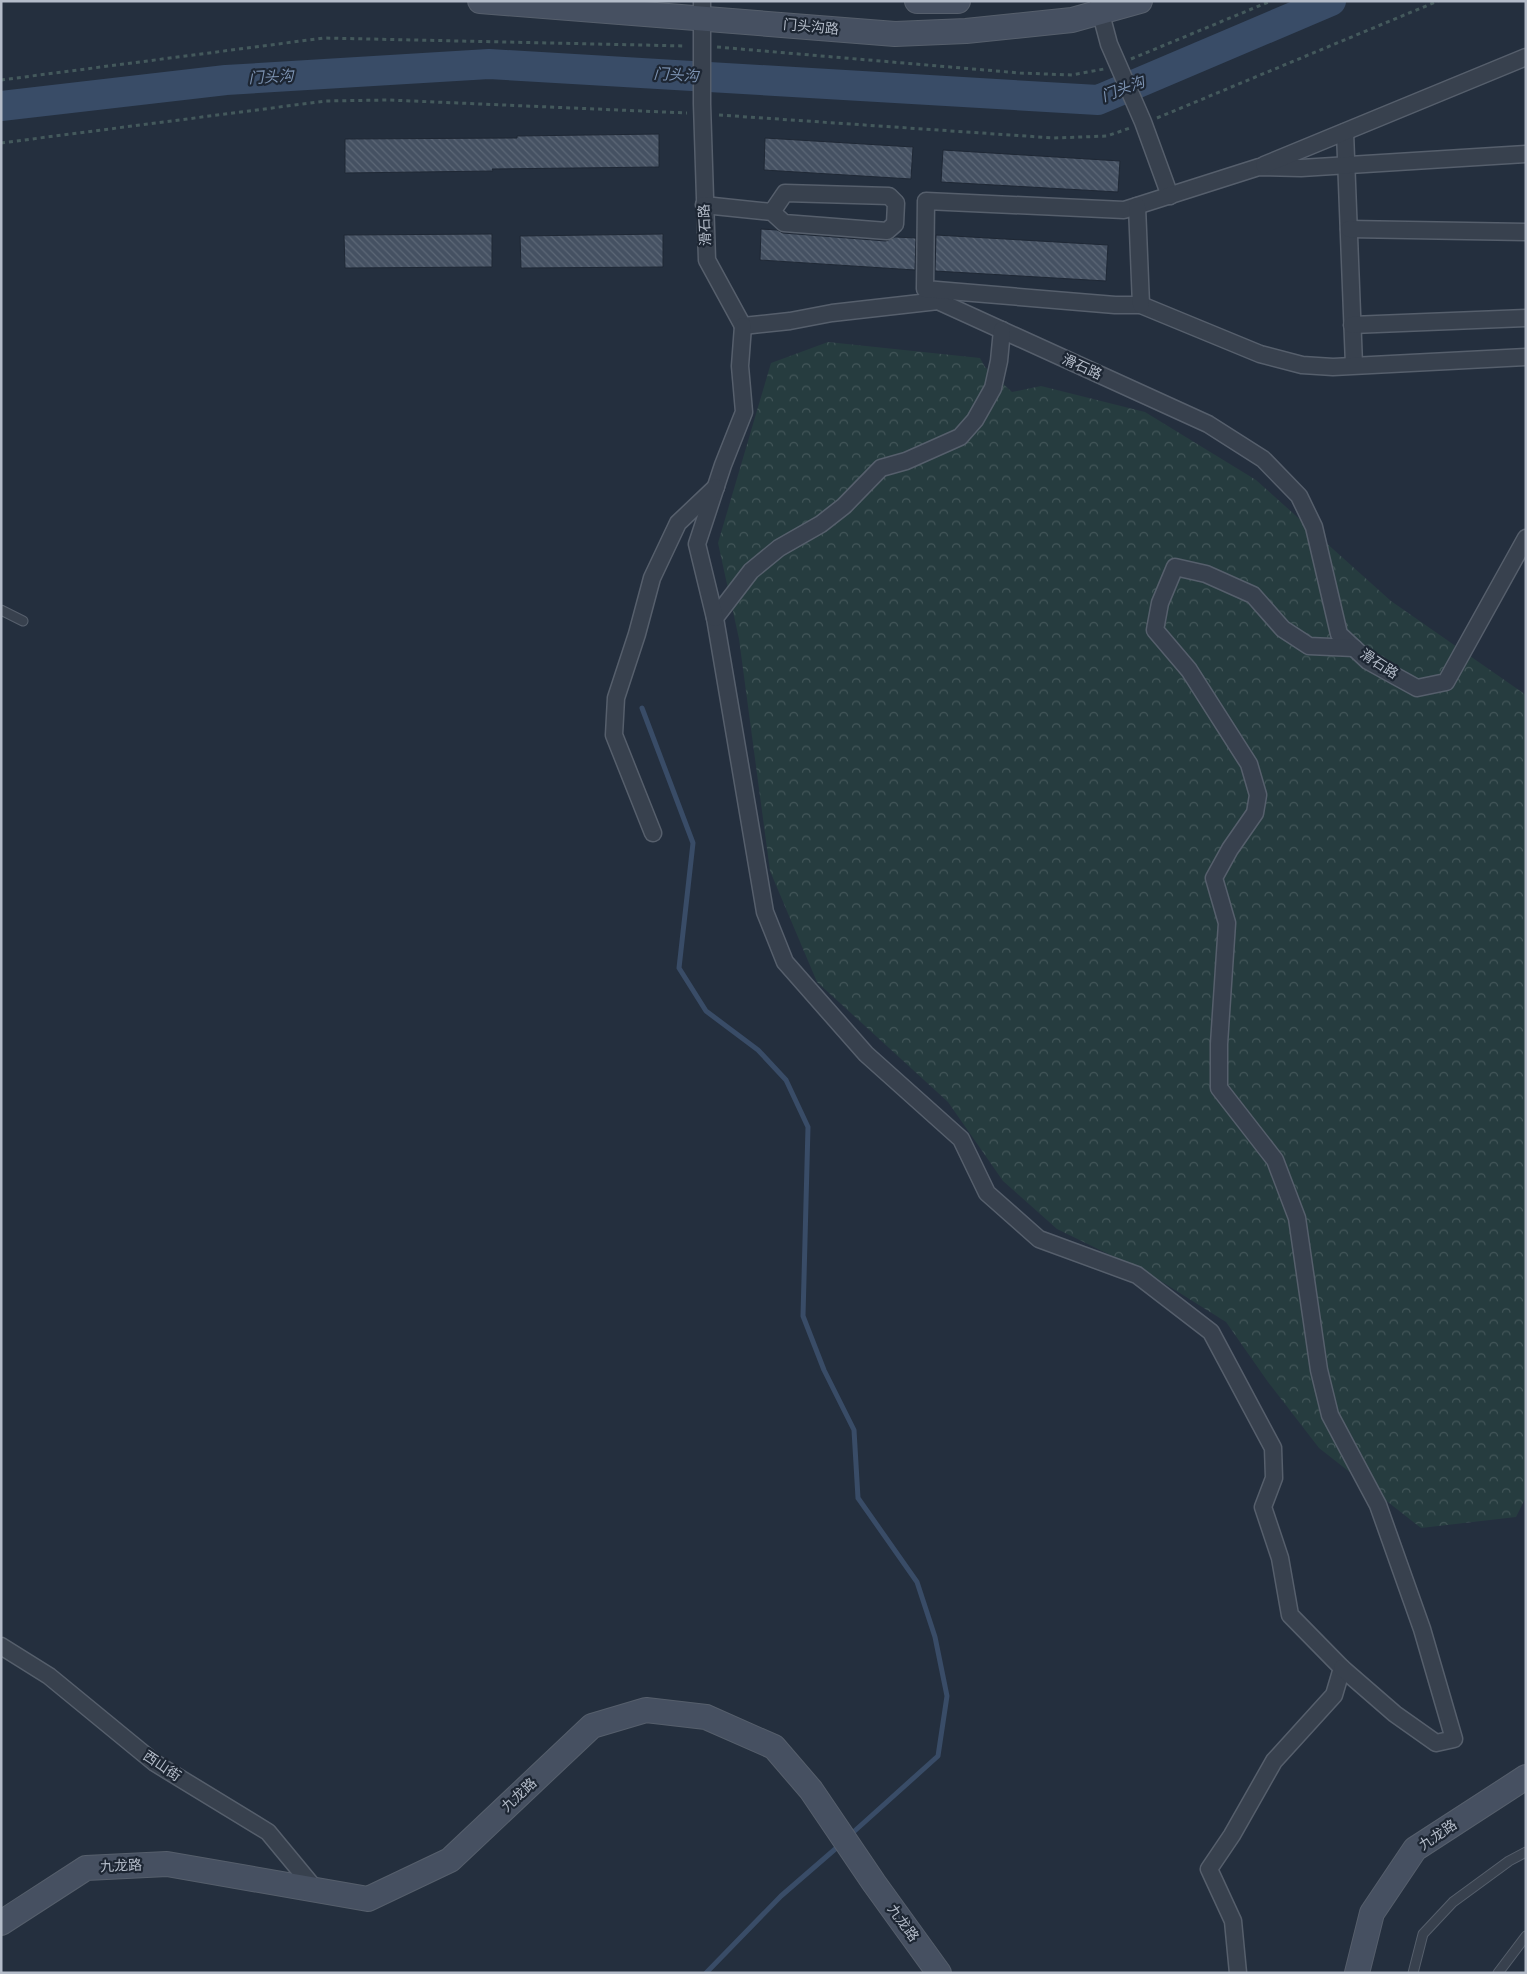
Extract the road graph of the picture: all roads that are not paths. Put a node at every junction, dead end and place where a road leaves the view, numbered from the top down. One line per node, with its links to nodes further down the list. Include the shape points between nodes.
1 (480, 1): 6 (main road, 门头沟路)
2 (917, 1): 3 (main road)
3 (958, 1)
4 (1140, 1): 5 (main road, 门头沟路)
5 (1099, 7): 6 (main road, 门头沟路, via 1072,20 966,31 895,34); 12 (street, via 1109,44 1144,123)
6 (702, 10): 13 (street, 滑石路)
7 (1526, 58): 8 (street)
8 (1345, 132): 10 (street); 11 (street)
9 (1526, 154): 10 (street)
10 (1346, 165): 11 (street); 16 (street)
11 (1259, 167): 12 (street)
12 (1170, 196): 14 (street)
13 (704, 205): 15 (street); 21 (street, 滑石路, via 707,260)
14 (1137, 206): 18 (street); 18 (street, via 1124,210 926,201 925,289 1115,305)
15 (772, 212): 15 (street, via 784,223 887,231 895,224 896,203 889,196 785,193)
16 (1349, 229): 17 (street); 20 (street)
17 (1526, 232)
18 (1141, 304): 24 (street, via 1260,354 1302,365)
19 (1526, 318): 20 (street)
20 (1352, 325): 24 (street)
21 (743, 326): 22 (street, 滑石路, via 938,301); 25 (street, via 740,366 744,412)
22 (1002, 330): 28 (street, via 993,388 975,420 960,436 906,461 881,468 844,506 821,524 779,548 751,571); 30 (street, 滑石路, via 1208,424 1263,459 1299,496 1314,527 1339,634)
23 (1526, 357): 24 (street)
24 (1354, 365)
25 (716, 487): 28 (street, via 697,544); 31 (street, via 678,523 652,578 616,698 614,734)
26 (1526, 538): 30 (street, 滑石路, via 1446,682 1417,688 1368,660)
27 (1, 610): 29 (lane)
28 (715, 618): 33 (street, via 764,912 785,962 866,1054 961,1139 987,1193 1031,1232 1039,1238 1137,1275 1211,1332 1274,1448 1274,1478 1263,1507 1280,1558 1290,1615)
29 (23, 621)
30 (1354, 648): 33 (street, via 1309,646 1283,629 1253,595 1206,574 1175,568 1160,603 1155,630 1189,670 1249,764 1258,795 1255,813 1214,878 1227,923 1218,1044 1219,1088 1275,1160 1297,1218 1319,1370 1330,1415 1378,1505 1422,1629 1454,1739 1436,1743 1395,1714)
31 (653, 834)
32 (1, 1646): 36 (street, 西山街, via 49,1676 155,1763 268,1832)
33 (1342, 1668): 40 (street, via 1334,1695 1274,1760 1209,1869 1233,1921)
34 (1526, 1777): 41 (main road, 九龙路, via 1415,1849 1372,1913)
35 (1526, 1852): 42 (lane, via 1453,1902 1423,1934)
36 (316, 1890): 37 (main road, 九龙路, via 167,1864 86,1868); 39 (main road, 九龙路, via 368,1899 450,1860 592,1726 646,1710 706,1717 774,1747 811,1790)
37 (1, 1923)
38 (1526, 1936): 43 (lane)
39 (939, 1973)
40 (1238, 1973)
41 (1357, 1973)
42 (1413, 1973)
43 (1498, 1973)

